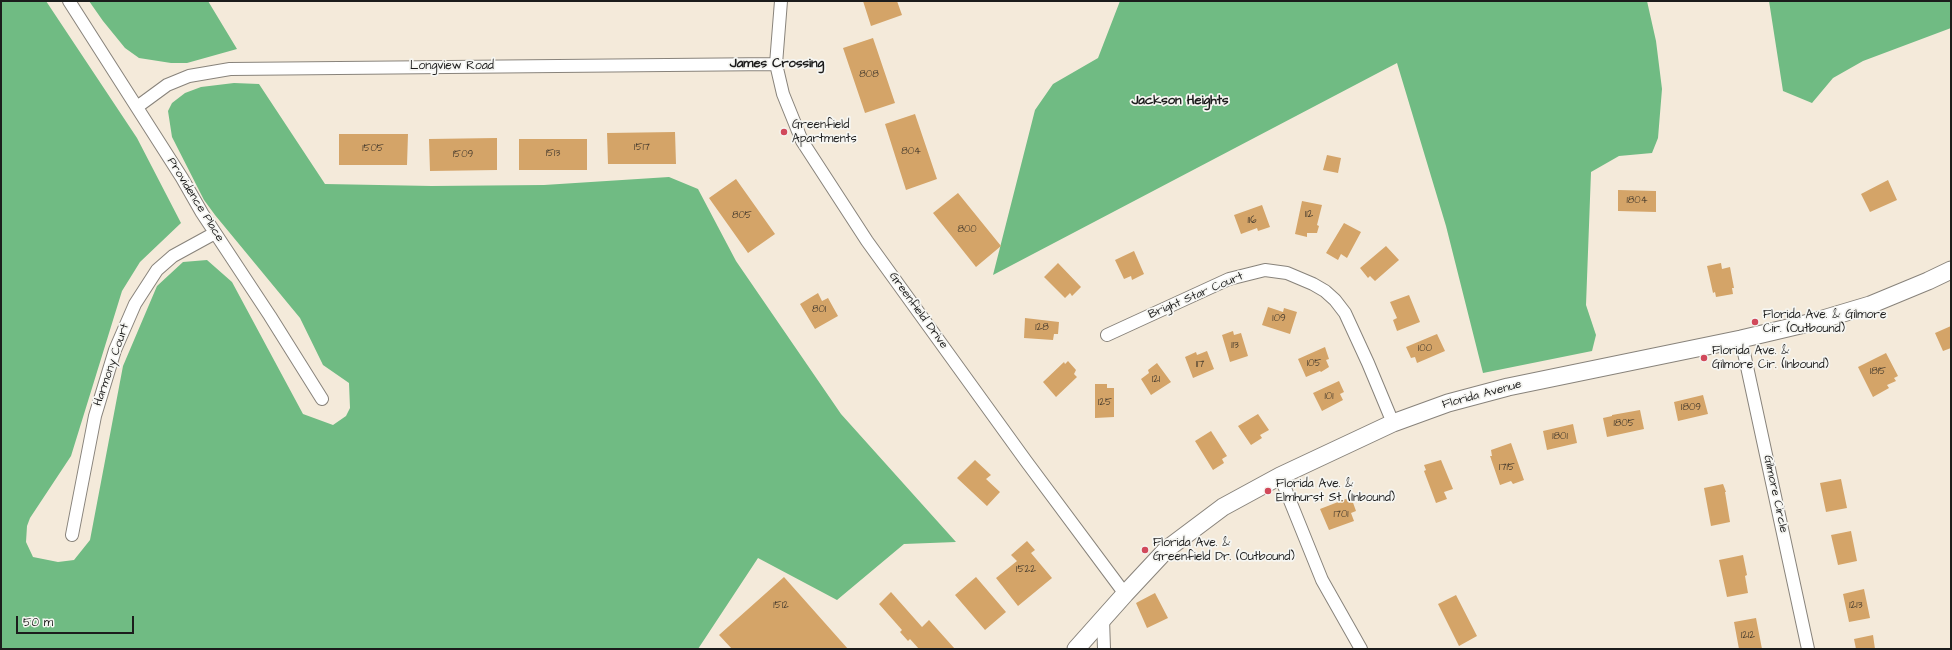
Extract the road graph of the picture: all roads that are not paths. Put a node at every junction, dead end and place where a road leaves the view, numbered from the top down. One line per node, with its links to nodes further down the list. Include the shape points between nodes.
1 (69, 1): 4 (street, Providence Place)
2 (781, 1): 3 (street, Greenfield Drive)
3 (776, 64): 4 (street, Longview Road, via 230,69 189,76 167,85); 13 (street, Greenfield Drive, via 782,94 802,141 819,169 867,241)
4 (137, 107): 5 (street, Providence Place)
5 (216, 233): 9 (street, Providence Place); 12 (street, Harmony Court, via 173,256 157,270 134,304 115,350 95,416)
6 (1951, 270): 8 (main road, Florida Avenue, via 1870,305)
7 (1107, 335): 10 (street, Bright Star Court, via 1229,279 1265,270 1287,273 1325,292 1335,300 1345,314)
8 (1741, 339): 10 (main road, Florida Avenue, via 1508,387 1448,403); 18 (street, Gilmore Circle)
9 (322, 399)
10 (1393, 423): 11 (main road, Florida Avenue)
11 (1280, 476): 13 (main road, Florida Avenue, via 1223,507 1167,549); 17 (street, via 1322,580)
12 (72, 534)
13 (1125, 594): 14 (main road, Florida Avenue)
14 (1103, 618): 15 (main road, Florida Avenue); 16 (street)
15 (1076, 649)
16 (1104, 649)
17 (1361, 649)
18 (1808, 649)

